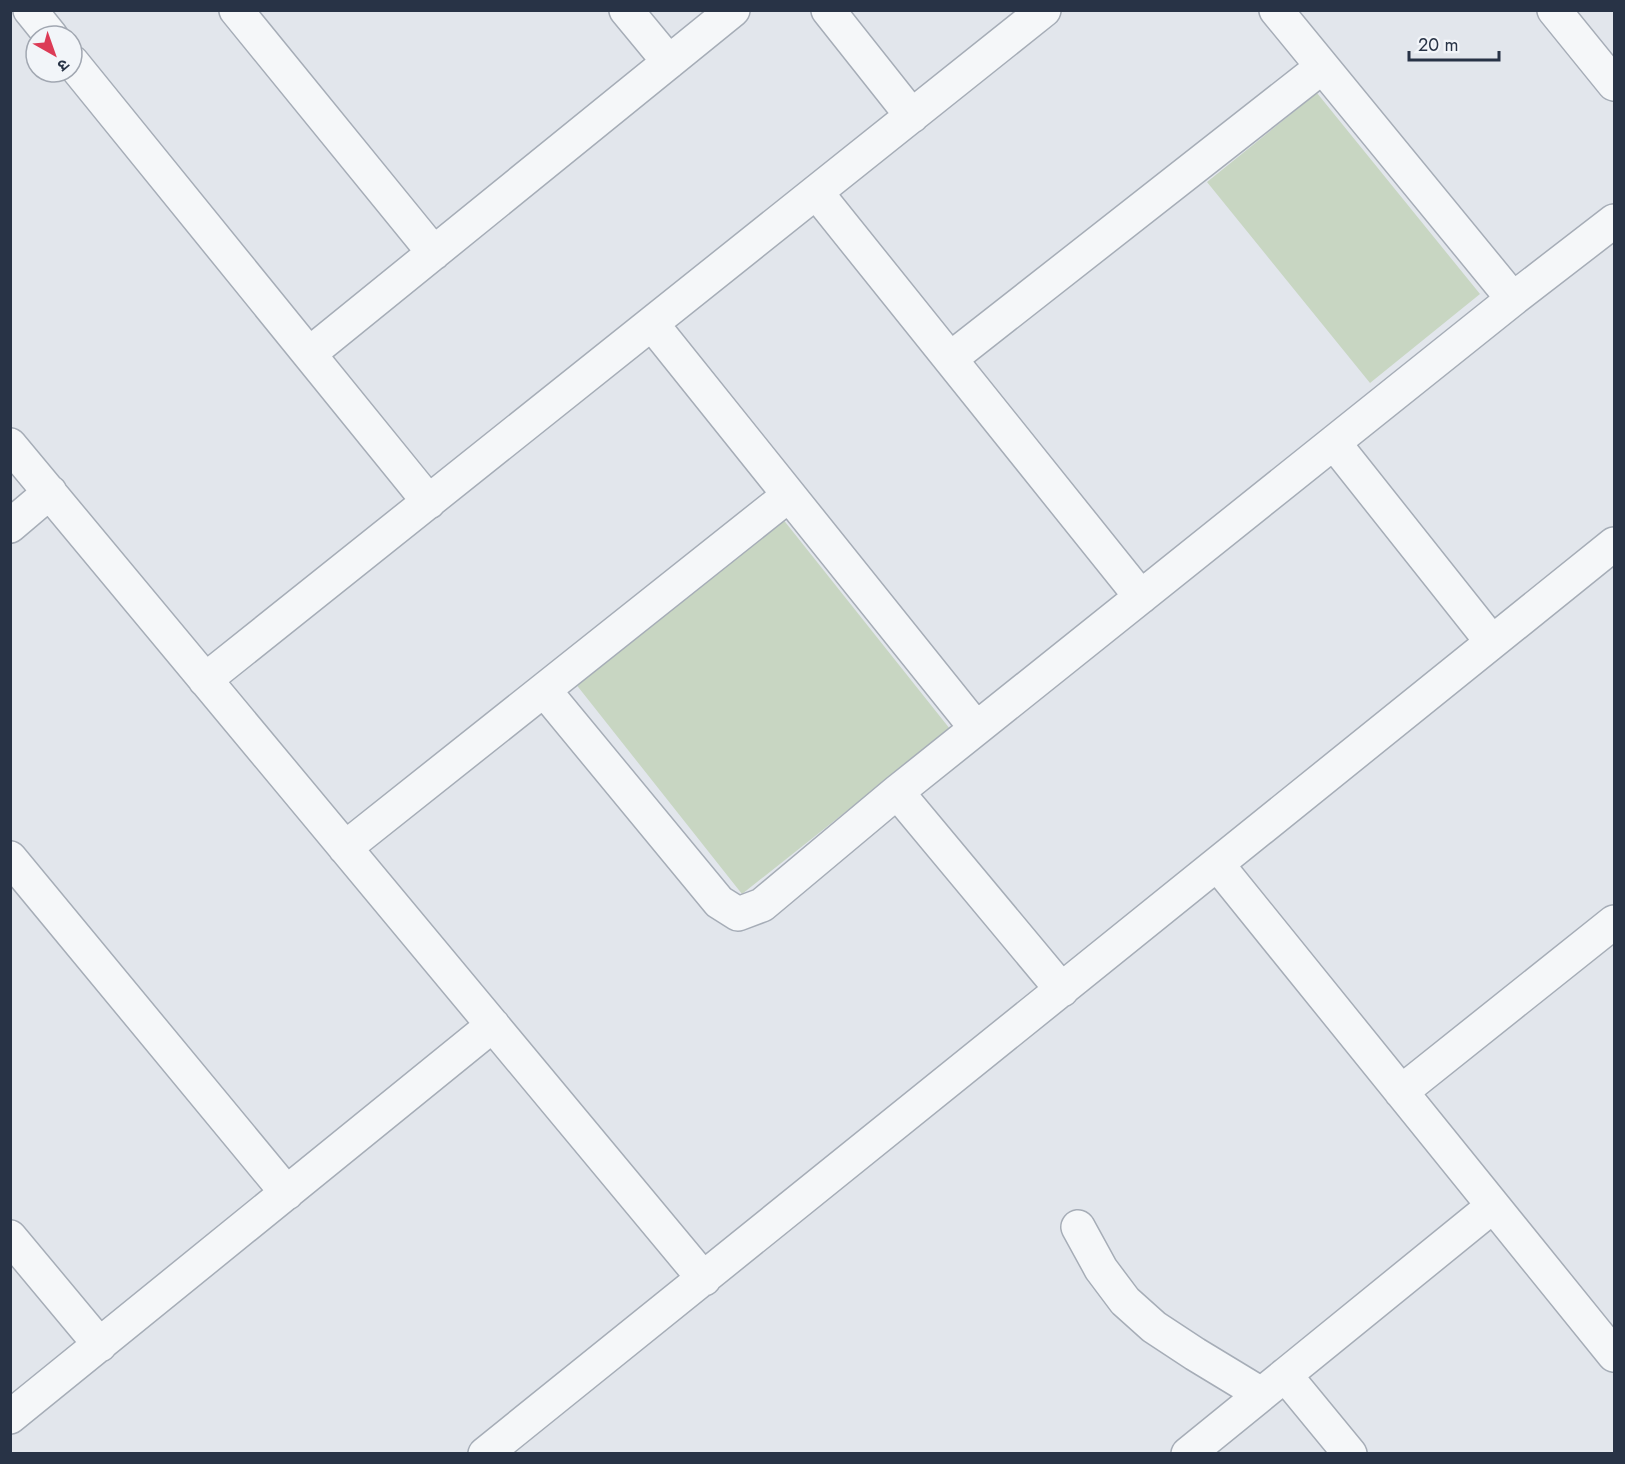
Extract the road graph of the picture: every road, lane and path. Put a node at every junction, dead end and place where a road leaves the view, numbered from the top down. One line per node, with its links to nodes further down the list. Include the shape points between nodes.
1 (30, 10): 9 (street)
2 (626, 10): 10 (street)
3 (733, 10): 10 (street)
4 (828, 10): 14 (street)
5 (1044, 10): 14 (street)
6 (1276, 10): 11 (street)
7 (1554, 10): 13 (street)
8 (249, 17): 17 (street)
9 (41, 24)
10 (669, 62): 17 (street)
11 (1322, 67): 18 (street); 21 (street)
12 (84, 77): 20 (street)
13 (1614, 84)
14 (912, 116): 15 (street)
15 (816, 192): 19 (street); 21 (street)
16 (1614, 221): 18 (street)
17 (434, 253): 20 (street)
18 (1513, 299): 22 (street)
19 (652, 324): 25 (street); 26 (street)
20 (309, 354): 26 (street)
21 (950, 359): 29 (street)
22 (1334, 443): 29 (street); 30 (street)
23 (10, 445): 24 (street)
24 (50, 492): 27 (street); 31 (street)
25 (789, 495): 32 (street); 33 (street)
26 (429, 502): 31 (street)
27 (10, 526)
28 (1614, 544): 30 (street)
29 (1141, 597): 33 (street)
30 (1492, 642): 37 (street)
31 (205, 680): 35 (street)
32 (544, 690): 34 (street, via 719,902 738,914 762,905); 35 (street)
33 (976, 728): 34 (street)
34 (897, 792): 39 (street)
35 (345, 848): 40 (street)
36 (10, 858): 42 (street)
37 (1217, 864): 39 (street); 41 (street)
38 (1614, 922): 41 (street)
39 (1062, 990): 46 (street)
40 (493, 1025): 42 (street); 46 (street)
41 (1401, 1092): 43 (street)
42 (287, 1193): 47 (street)
43 (1493, 1206): 48 (street); 49 (street)
44 (1078, 1227): 49 (street, via 1101,1269 1125,1301 1154,1327 1195,1354)
45 (10, 1237): 47 (street)
46 (704, 1279): 51 (street)
47 (100, 1345): 50 (street)
48 (1614, 1355)
49 (1273, 1385): 52 (street); 53 (street)
50 (10, 1418)
51 (485, 1454)
52 (1188, 1454)
53 (1350, 1454)

